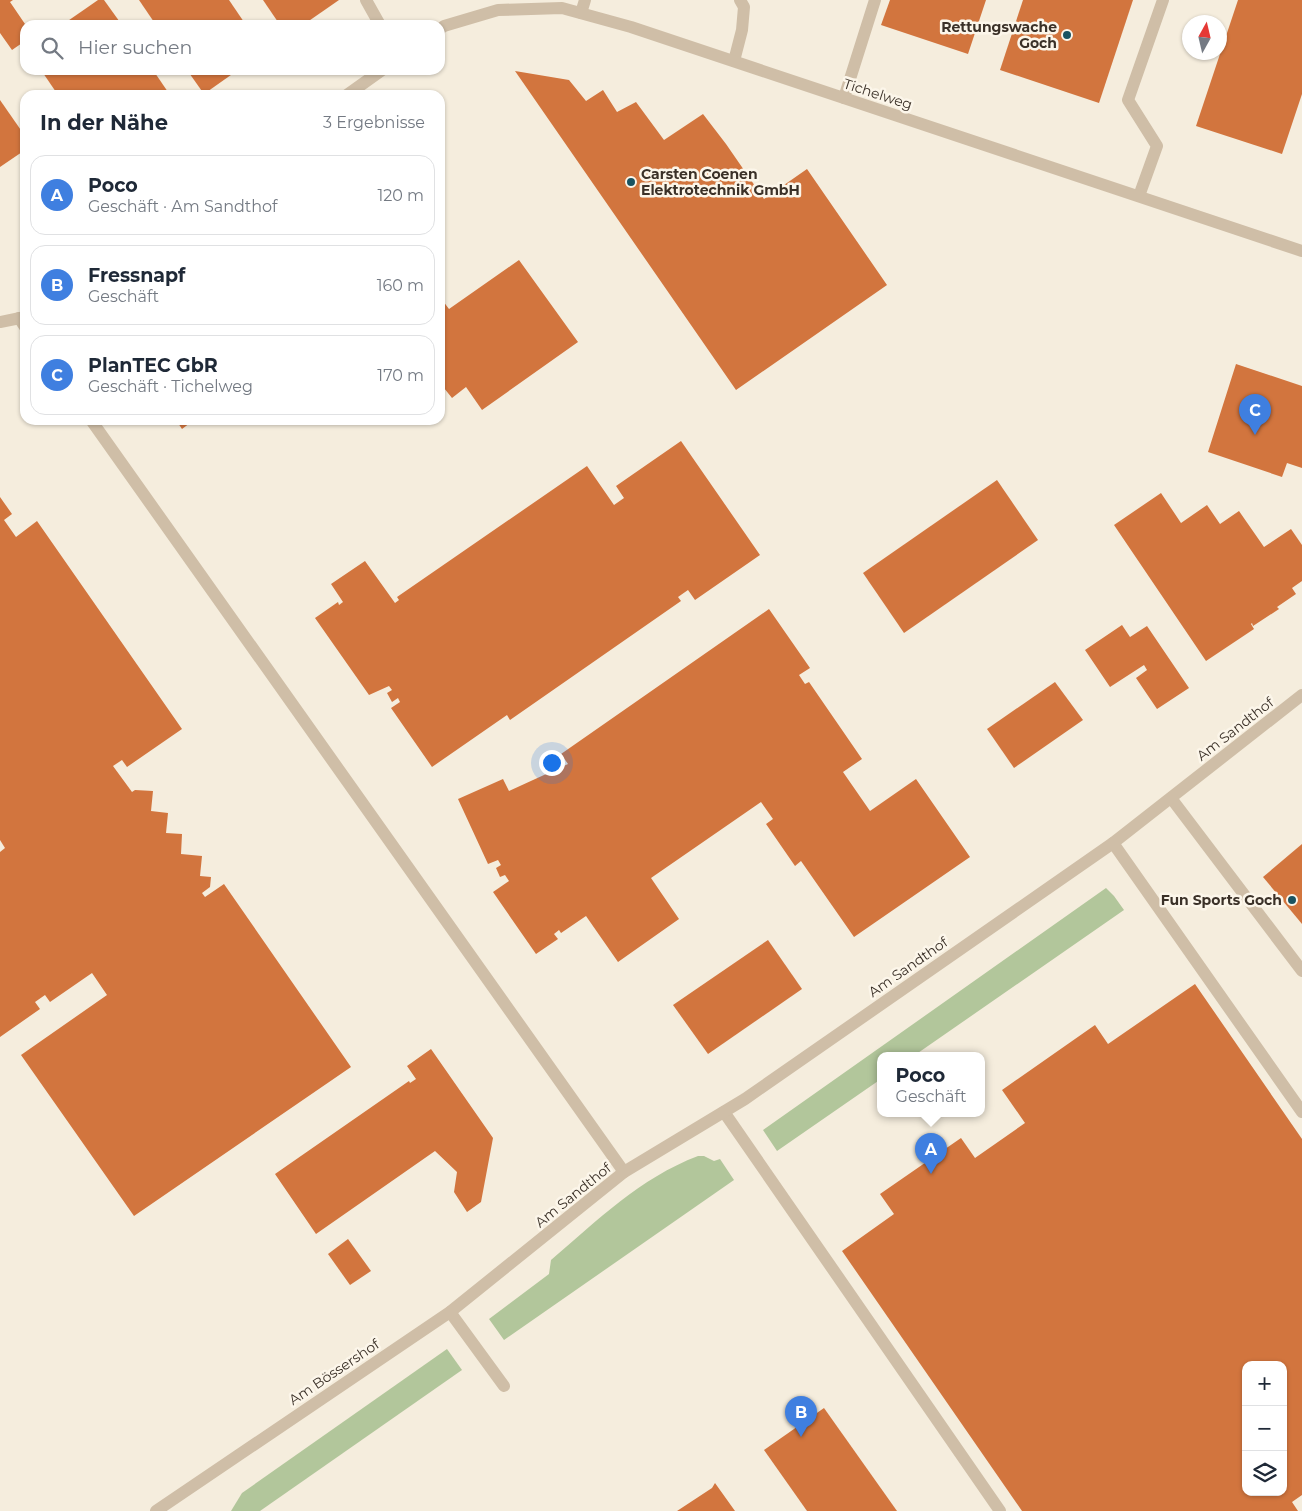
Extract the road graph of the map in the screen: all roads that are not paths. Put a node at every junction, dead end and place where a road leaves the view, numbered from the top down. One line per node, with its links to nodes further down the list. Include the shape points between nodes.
1 (366, 0): 7 (street)
2 (586, 0): 6 (street)
3 (740, 0): 9 (street, via 744,7 742,30)
4 (876, 0): 12 (street)
5 (1163, 0): 13 (street, via 1128,100 1157,146)
6 (581, 13): 8 (street, Tichelweg, via 562,8 498,10); 9 (street, Tichelweg)
7 (377, 20)
8 (445, 26)
9 (734, 61): 12 (street, Tichelweg)
10 (375, 75): 11 (street)
11 (354, 90)
12 (844, 98): 13 (street, Tichelweg)
13 (1139, 196): 14 (street, Tichelweg)
14 (1302, 251)
15 (20, 321): 16 (street)
16 (0, 322)
17 (95, 425): 24 (street)
18 (1302, 695): 19 (street, Am Sandthof)
19 (1171, 798): 20 (street, Am Sandthof); 21 (street)
20 (1113, 843): 22 (street, Am Sandthof); 23 (street)
21 (1302, 971)
22 (724, 1112): 24 (street, Am Sandthof); 30 (street)
23 (1302, 1112)
24 (624, 1172): 25 (street, Am Sandthof)
25 (525, 1253): 26 (street, Am Bössershof)
26 (450, 1312): 27 (street); 28 (street, Am Bössershof)
27 (504, 1386)
28 (172, 1507): 29 (street, Am Bössershof)
29 (156, 1511)
30 (1000, 1511)

